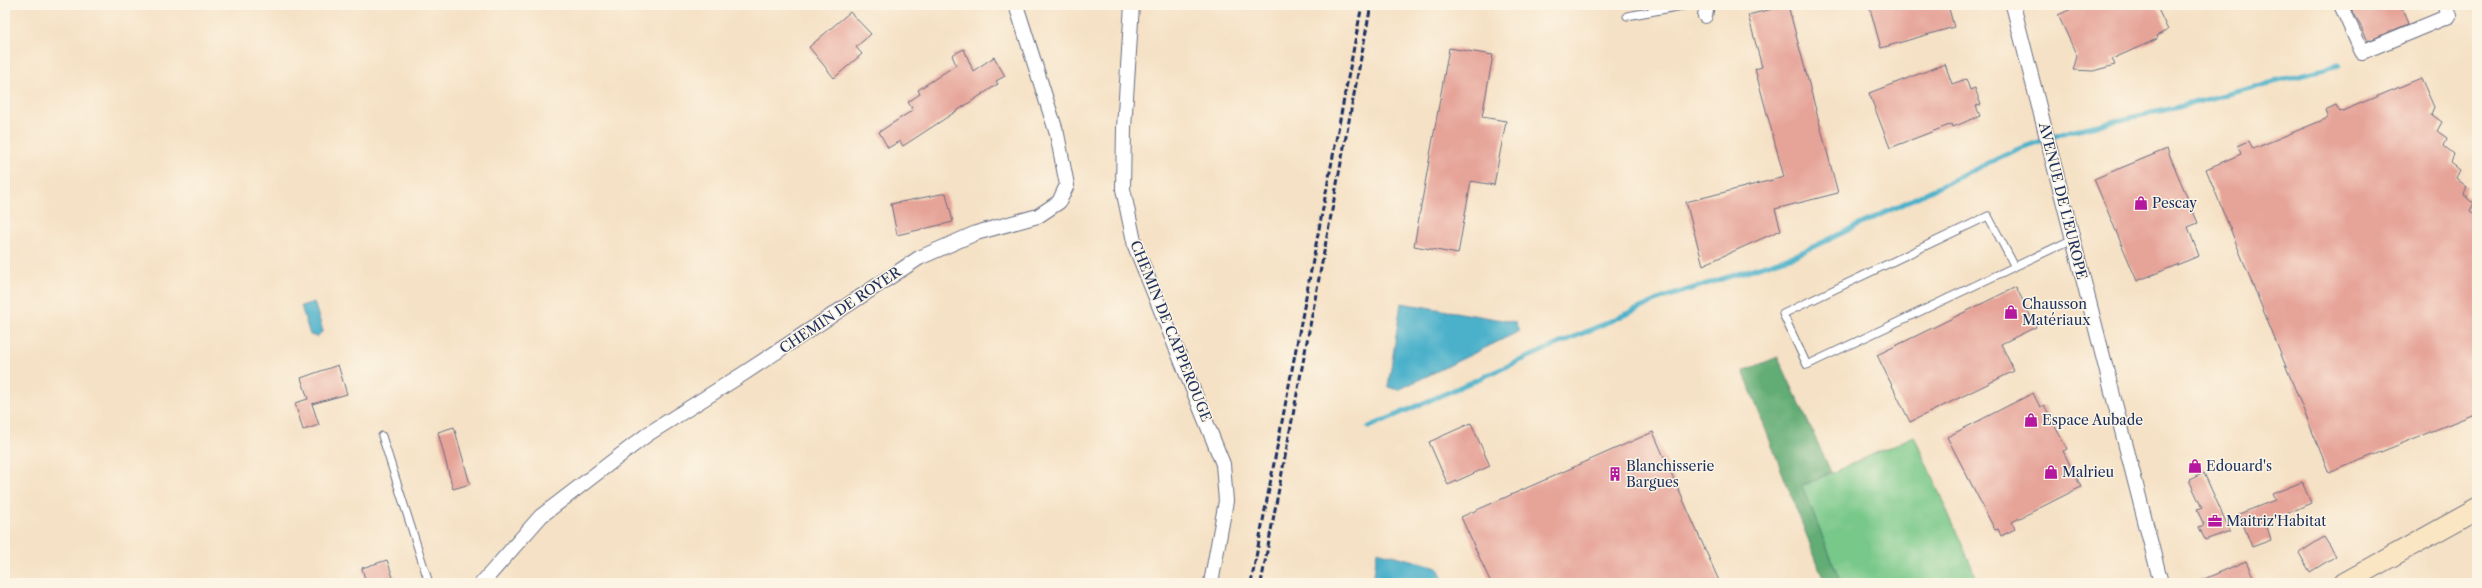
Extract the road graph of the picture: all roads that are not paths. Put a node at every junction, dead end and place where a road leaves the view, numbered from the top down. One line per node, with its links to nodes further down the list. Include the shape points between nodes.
1 (1016, 5): 13 (street, CHEMIN DE ROYER, via 1057,134 1068,185 1059,202 1038,216 976,233 919,258 648,434 541,516)
2 (1132, 5): 14 (street, CHEMIN DE CAPPEROUGE, via 1123,189 1135,246 1222,464 1226,501)
3 (1688, 5): 7 (lane)
4 (2013, 5): 8 (street, AVENUE DE L'EUROPE)
5 (2341, 5): 6 (street, via 2362,52 2449,16)
6 (2444, 5)
7 (1627, 16)
8 (2073, 238): 9 (lane); 15 (street, AVENUE DE L'EUROPE)
9 (2014, 265): 9 (lane, via 1807,365 1782,314 1988,216)
10 (382, 436): 12 (lane)
11 (2477, 509): 16 (street)
12 (429, 583)
13 (482, 583)
14 (1211, 583)
15 (2161, 583)
16 (2344, 583)

